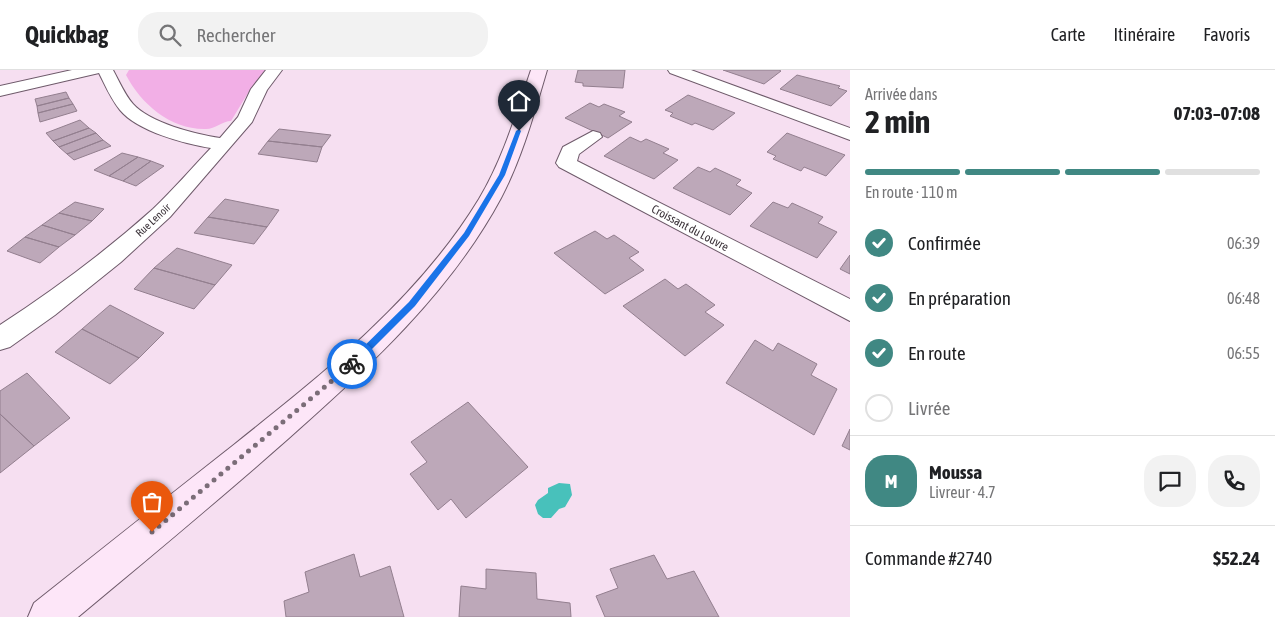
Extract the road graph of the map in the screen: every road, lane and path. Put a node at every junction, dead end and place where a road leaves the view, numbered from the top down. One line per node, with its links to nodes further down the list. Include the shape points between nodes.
1 (93, 70): 6 (street)
2 (105, 70): 9 (street, via 127,108 157,127 192,139)
3 (274, 70): 9 (street, Rue Lenoir, via 259,89 246,118)
4 (539, 70): 12 (street, via 512,149 489,200 453,253 412,304 310,401)
5 (676, 70): 7 (street)
6 (0, 91)
7 (850, 134)
8 (592, 137): 10 (street, Croissant du Louvre, via 570,151 566,162)
9 (225, 144): 11 (street, Rue Lenoir, via 139,234 46,308)
10 (850, 311)
11 (0, 339)
12 (48, 617)

